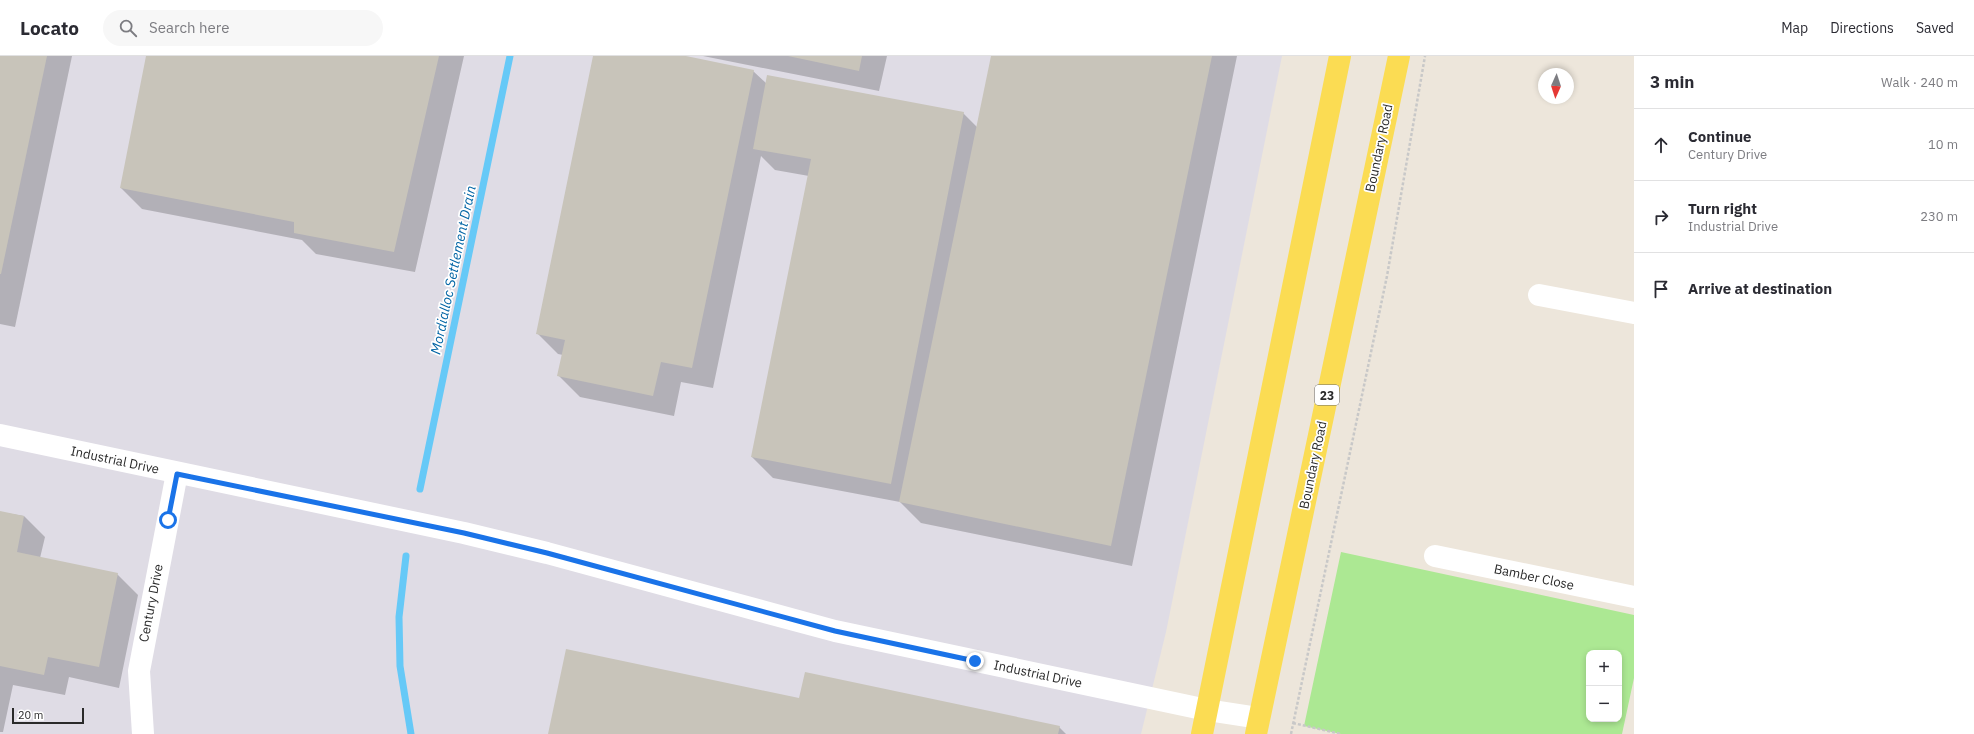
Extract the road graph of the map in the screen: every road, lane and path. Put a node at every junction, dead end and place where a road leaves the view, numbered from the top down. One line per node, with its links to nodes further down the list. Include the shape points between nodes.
1 (1340, 56): 10 (main road)
2 (1399, 56): 12 (main road, Boundary Road / 23)
3 (1425, 56): 11 (path, via 1387,276)
4 (1539, 295): 5 (street)
5 (1634, 313)
6 (0, 435): 7 (street, Industrial Drive)
7 (177, 474): 10 (street, Industrial Drive, via 464,533 835,631); 13 (street, Century Drive, via 139,671)
8 (1435, 556): 9 (street, Bamber Close)
9 (1634, 598)
10 (1207, 710): 12 (street, Industrial Drive); 14 (main road)
11 (1293, 723): 15 (path); 16 (path)
12 (1258, 726)
13 (143, 734)
14 (1202, 734)
15 (1291, 734)
16 (1341, 734)

